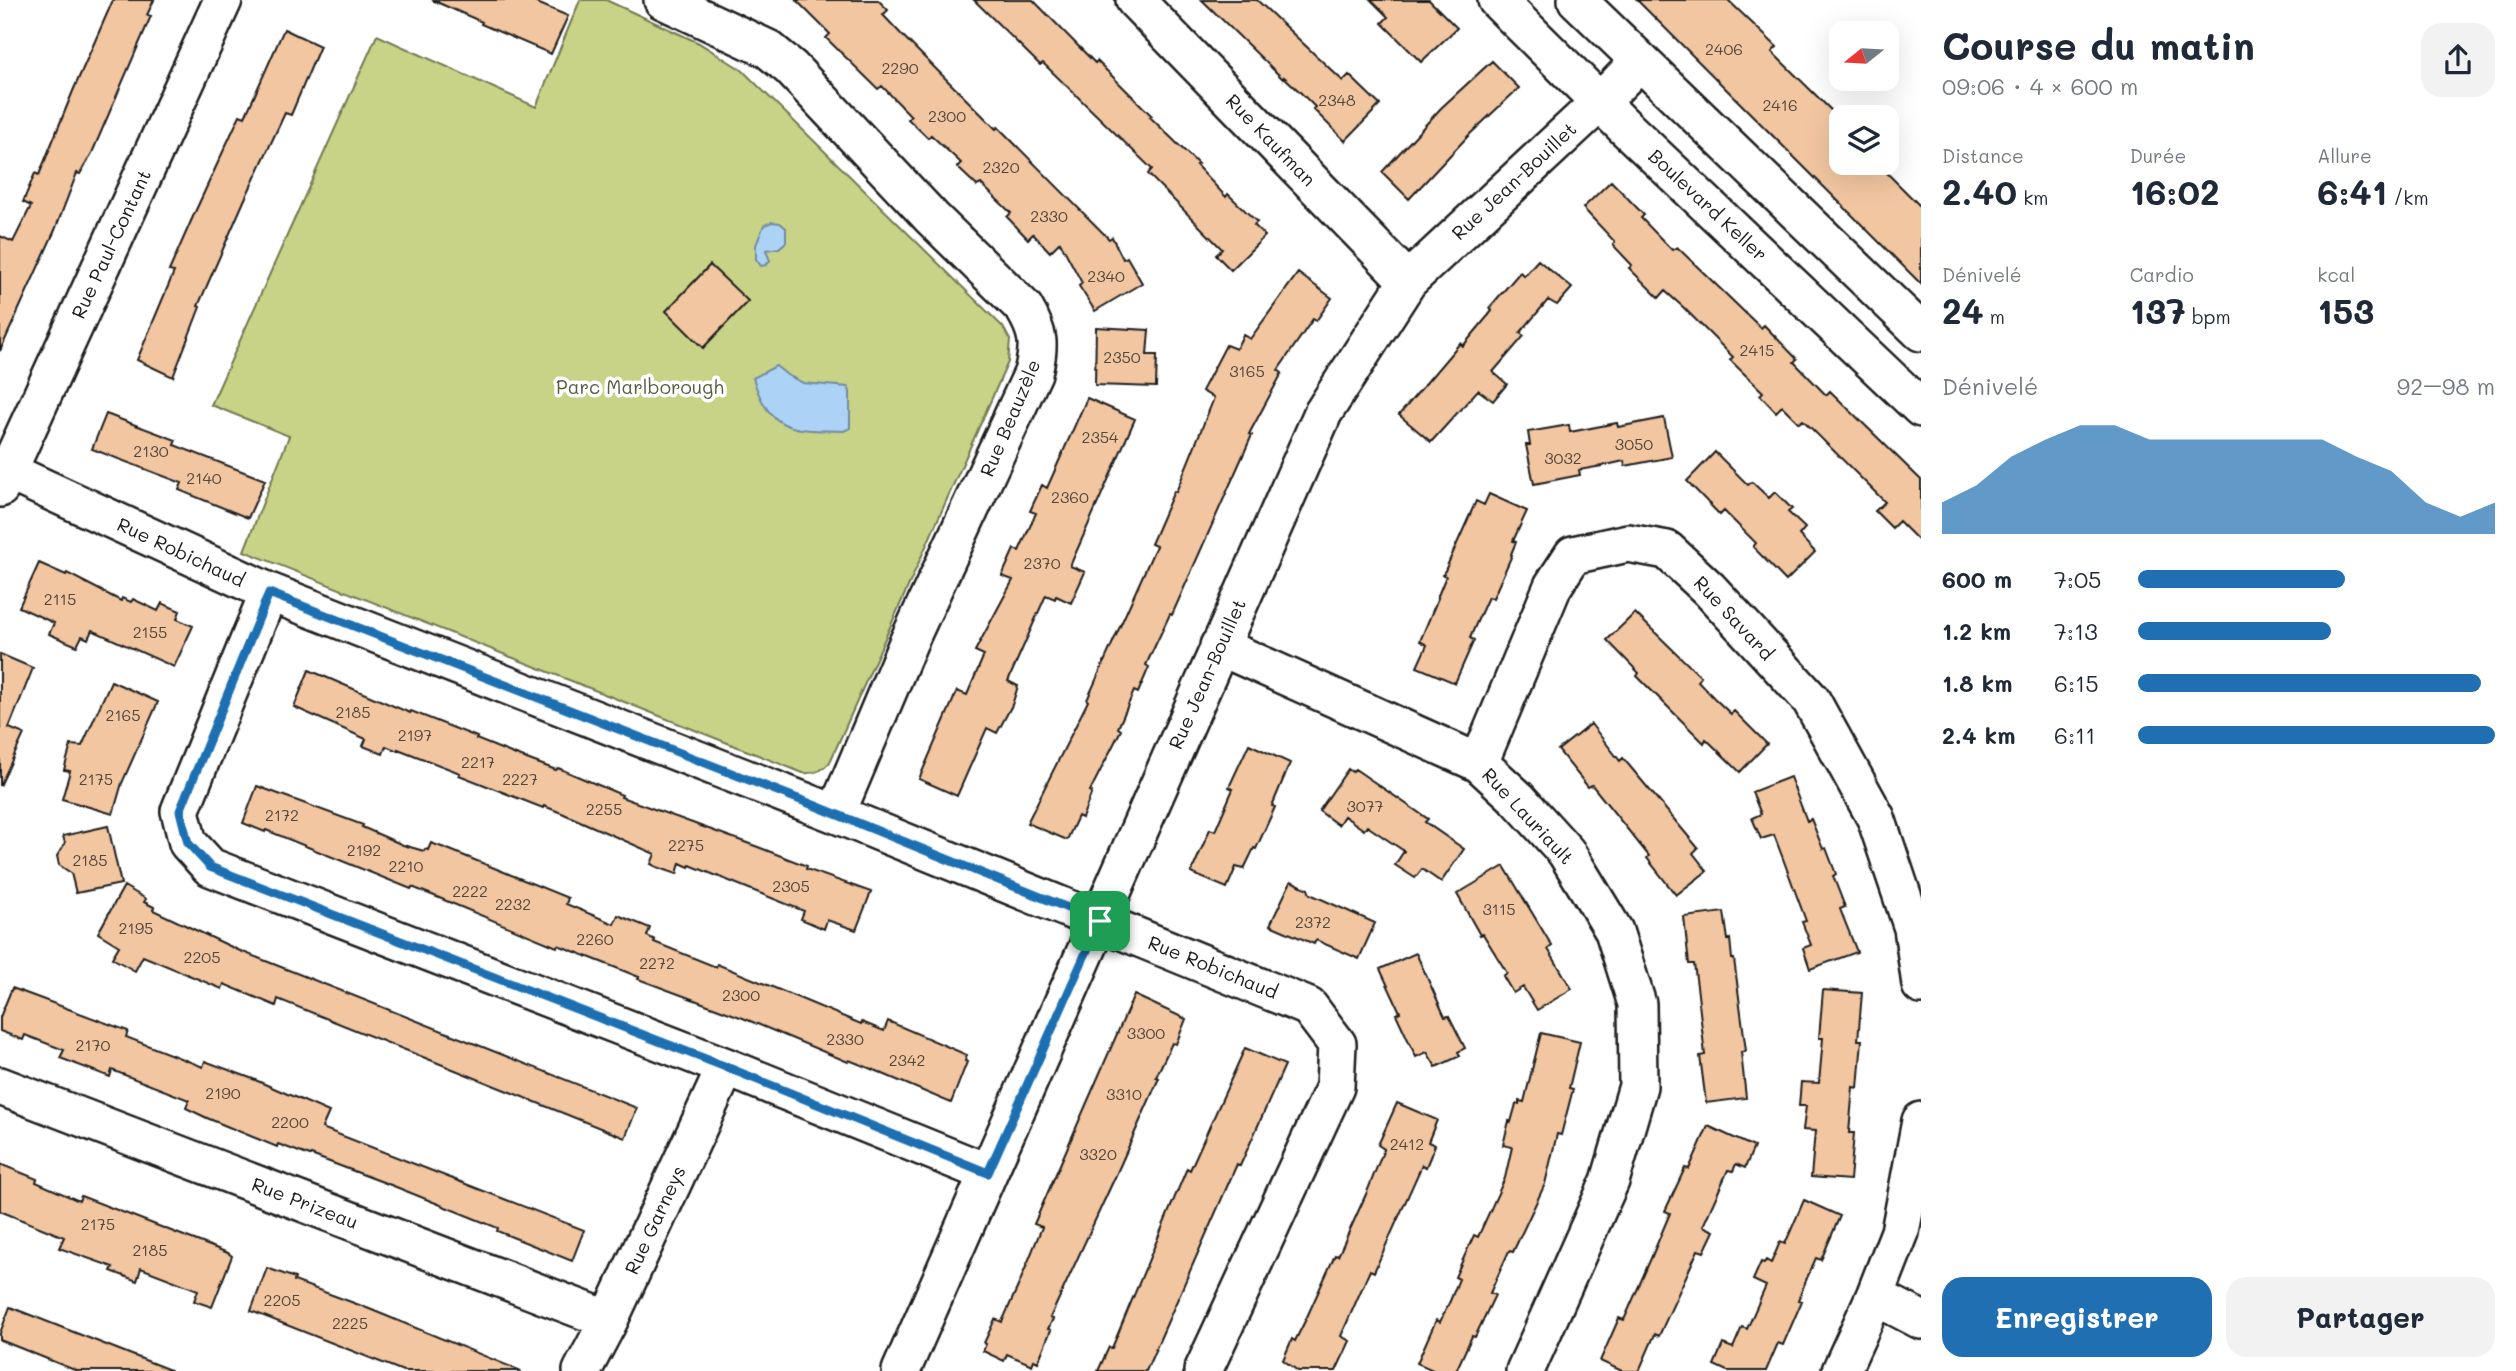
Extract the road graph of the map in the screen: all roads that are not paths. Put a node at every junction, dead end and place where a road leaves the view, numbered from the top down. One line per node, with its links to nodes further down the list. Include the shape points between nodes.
1 (223, 0): 11 (street, Rue Paul-Contant)
2 (663, 0): 15 (street, Rue Beauzèle, via 768,49 791,68 1024,308 1038,339 1033,373 908,643)
3 (1135, 0): 8 (street, Rue Kaufman)
4 (1497, 0): 7 (street, Boulevard Keller)
5 (1577, 0): 6 (street)
6 (1640, 61): 7 (street, Rue Jean-Bouillet); 9 (street)
7 (1600, 102): 8 (street, Rue Jean-Bouillet); 10 (street, Boulevard Keller)
8 (1408, 281): 13 (street, Rue Jean-Bouillet, via 1323,413)
9 (1921, 332)
10 (1921, 408)
11 (4, 480): 12 (street, Rue Robichaud)
12 (269, 593): 15 (street, Rue Robichaud); 18 (street, via 180,811 188,843 210,867)
13 (1219, 646): 14 (street, Rue Lauriault); 16 (street, Rue Jean-Bouillet)
14 (1479, 763): 17 (street, Rue Savard, via 1553,586 1573,555 1628,543 1667,550 1710,589 1811,700 1876,818 1913,928); 28 (street, Rue Lauriault, via 1566,852 1614,931 1637,1004 1638,1086 1610,1181)
15 (836, 814): 16 (street, Rue Robichaud)
16 (1100, 921): 21 (street, Rue Jean-Bouillet); 27 (street, Rue Robichaud, via 1309,1007 1337,1044 1335,1087)
17 (1921, 985)
18 (726, 1067): 21 (street); 23 (street, Rue Garneys)
19 (0, 1086): 23 (street, Rue Prizeau)
20 (1921, 1121): 22 (street, via 1899,1232)
21 (988, 1173): 26 (street, Rue Jean-Bouillet)
22 (1875, 1296): 24 (street); 29 (street)
23 (609, 1320): 25 (street, Rue Garneys)
24 (1921, 1320)
25 (582, 1371)
26 (901, 1371)
27 (1203, 1371)
28 (1525, 1371)
29 (1841, 1371)

